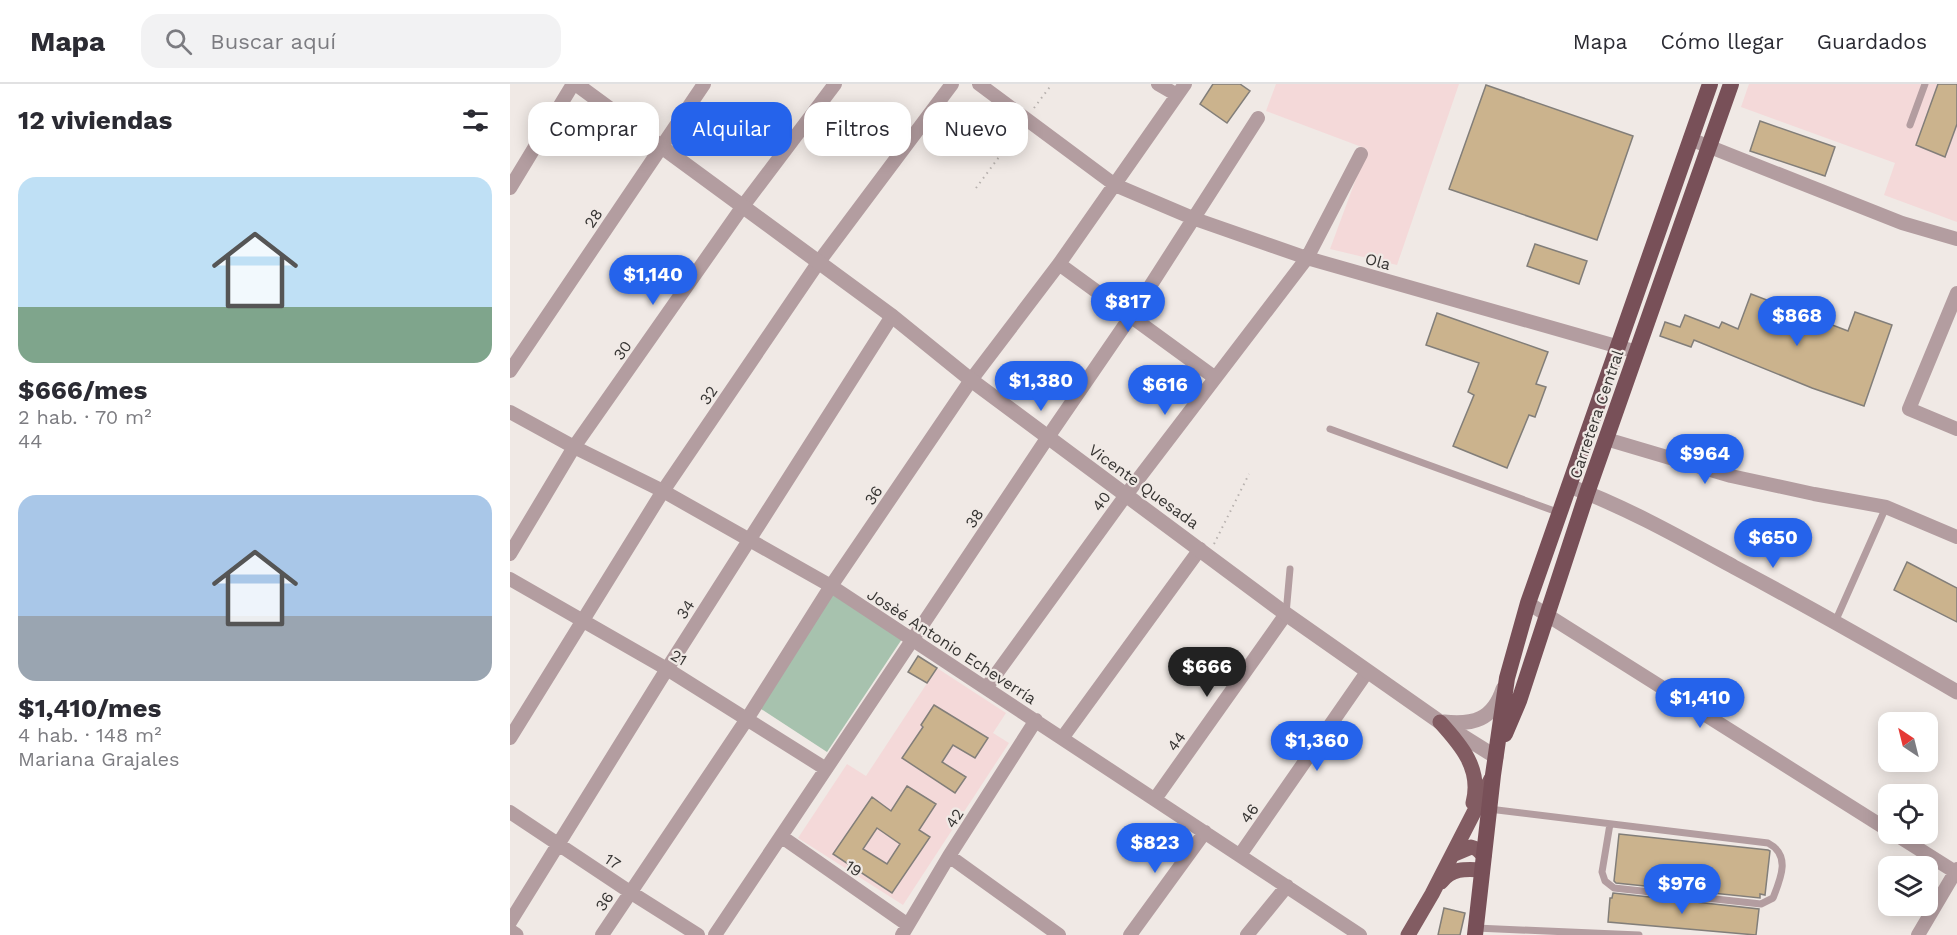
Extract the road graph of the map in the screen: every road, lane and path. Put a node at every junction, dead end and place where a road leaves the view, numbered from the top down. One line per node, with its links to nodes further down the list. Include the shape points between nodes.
1 (574, 84): 19 (street, Vicente Quesada); 23 (street)
2 (704, 84): 19 (street, 28)
3 (835, 84): 25 (street, 30)
4 (952, 84): 29 (street, 32)
5 (979, 84): 12 (street, Ola)
6 (1052, 84): 13 (path)
7 (1158, 84): 11 (street)
8 (1710, 84): 17 (highway, Carretera Central)
9 (1731, 84): 18 (highway, Carretera Central)
10 (1925, 84): 16 (lane)
11 (1181, 90): 22 (street, 36)
12 (1003, 102)
13 (1028, 116)
14 (1258, 118): 26 (street, 38)
15 (1028, 120): 22 (street, Ola)
16 (1910, 125)
17 (1690, 139): 18 (street); 35 (highway, Carretera Central)
18 (1709, 146): 27 (street, via 1902,223); 36 (highway, Carretera Central)
19 (661, 147): 25 (street, Vicente Quesada); 37 (street, 28)
20 (1361, 154): 28 (street, 40)
21 (999, 156): 24 (path)
22 (1115, 185): 26 (street, Ola); 30 (street, 36)
23 (510, 188)
24 (976, 188)
25 (743, 206): 29 (street, Vicente Quesada); 45 (street, 30)
26 (1195, 219): 28 (street, Ola); 33 (street, 38)
27 (1957, 239)
28 (1307, 258): 35 (street, Ola); 38 (street, 40)
29 (818, 263): 32 (street, Vicente Quesada); 48 (street, 32)
30 (1059, 264): 33 (street); 39 (street, 36)
31 (1957, 293): 34 (street)
32 (892, 316): 39 (street, Vicente Quesada); 54 (street, 34)
33 (1131, 316): 38 (street); 43 (street, 38)
34 (1951, 329): 42 (street, via 1908,409)
35 (1618, 346): 36 (street, Ola); 47 (highway, Carretera Central)
36 (1637, 352): 44 (highway, Carretera Central)
37 (510, 371)
38 (1214, 377): 50 (street, 40)
39 (971, 380): 43 (street, Vicente Quesada); 59 (street, 36)
40 (510, 412): 45 (street, Josèé Antonio Echeverría)
41 (1330, 429): 52 (lane)
42 (1957, 429)
43 (1048, 437): 50 (street, Vicente Quesada); 65 (street, 38)
44 (1606, 439): 49 (highway, Carretera Central); 51 (street, via 1731,476)
45 (574, 447): 48 (street, Josèé Antonio Echeverría); 56 (street, 30)
46 (1250, 474): 55 (path)
47 (1569, 486): 49 (street); 52 (highway, Carretera Central)
48 (663, 491): 54 (street, Josèé Antonio Echeverría); 63 (street, 32)
49 (1587, 493): 62 (highway, Carretera Central); 64 (street, via 1690,543)
50 (1126, 495): 55 (street, Vicente Quesada); 69 (street, 40)
51 (1886, 507): 53 (street); 64 (lane)
52 (1560, 513): 60 (highway, Carretera Central)
53 (1957, 537)
54 (749, 539): 59 (street, Josèé Antonio Echeverría); 66 (street, 34)
55 (1204, 552): 61 (street, Vicente Quesada); 74 (street)
56 (510, 554)
57 (1290, 569): 61 (lane)
58 (510, 579): 63 (street, 21)
59 (831, 586): 65 (street, Josèé Antonio Echeverría); 71 (street, 36)
60 (1528, 603): 62 (street); 68 (highway, Carretera Central)
61 (1286, 614): 67 (street, Vicente Quesada); 79 (street, 44)
62 (1546, 614): 76 (highway, Carretera Central, via 1519,701); 83 (street)
63 (583, 622): 66 (street, 21); 75 (street, 32)
64 (1835, 622): 70 (street)
65 (913, 639): 69 (street, Josèé Antonio Echeverría); 77 (street, 38)
66 (667, 669): 71 (street, 21); 87 (street, 34)
67 (1367, 672): 73 (street, Vicente Quesada); 89 (street, 46)
68 (1507, 678): 73 (street, via 1501,697 1484,716 1463,724); 76 (highway, Carretera Central)
69 (986, 688): 72 (street, Josèé Antonio Echeverría)
70 (1957, 692)
71 (747, 718): 77 (street, 21); 95 (street, 36)
72 (1036, 720): 74 (street, Josèé Antonio Echeverría); 91 (street, 42)
73 (1440, 722): 76 (street, Vicente Quesada); 84 (main road, via 1471,761 1476,782)
74 (1063, 737): 79 (street, Josèé Antonio Echeverría)
75 (510, 738)
76 (1496, 757): 78 (highway, Carretera Central)
77 (826, 769): 86 (street, 38)
78 (1493, 775): 80 (highway, Carretera Central); 84 (main road)
79 (1155, 799): 85 (street, Josèé Antonio Echeverría)
80 (1489, 809): 82 (lane); 92 (highway, Carretera Central)
81 (510, 812): 87 (street, 17)
82 (1610, 824): 82 (lane, via 1768,843 1783,858 1773,898 1761,904 1614,888 1602,872)
83 (1878, 824)
84 (1466, 828): 90 (main road)
85 (1205, 832): 89 (street, Josèé Antonio Echeverría); 106 (street)
86 (782, 837): 98 (street, 19); 104 (street, 38)
87 (558, 843): 95 (street, 17); 97 (street, 34)
88 (1911, 844): 93 (street)
89 (1240, 855): 94 (street, Josèé Antonio Echeverría)
90 (1452, 855): 92 (main road, via 1472,847); 96 (main road)
91 (949, 856): 98 (street, 42); 105 (street)
92 (1483, 863): 96 (main road, via 1455,871); 100 (highway, Carretera Central)
93 (1956, 872): 111 (street)
94 (1287, 886): 107 (street); 108 (street, Josèé Antonio Echeverría)
95 (630, 892): 102 (street, 36); 103 (street, 17)
96 (1432, 894): 109 (main road)
97 (510, 922)
98 (905, 930)
99 (510, 931): 101 (street)
100 (1475, 931): 110 (lane)
101 (516, 935)
102 (602, 935)
103 (699, 935)
104 (715, 935)
105 (1059, 935)
106 (1130, 935)
107 (1247, 935)
108 (1360, 935)
109 (1408, 935)
110 (1639, 935)
111 (1918, 935)

